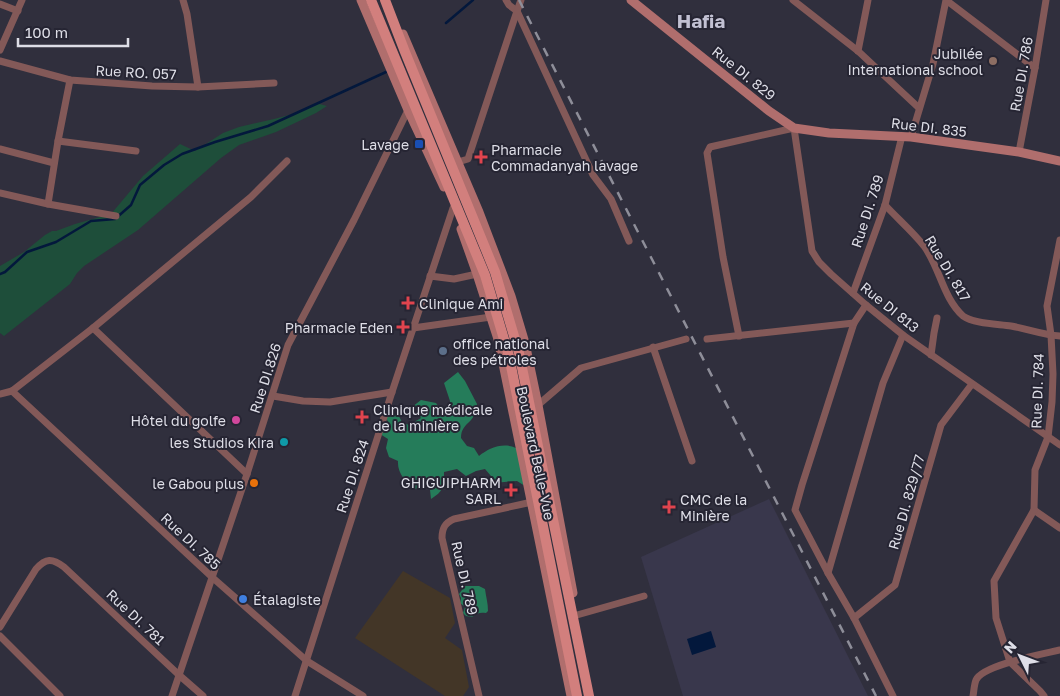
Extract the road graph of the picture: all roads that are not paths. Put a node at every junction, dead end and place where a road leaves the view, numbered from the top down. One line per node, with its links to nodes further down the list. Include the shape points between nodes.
1 (22, 0): 14 (street)
2 (183, 0): 22 (street)
3 (361, 0): 24 (street, Boulevard Belle-Vue)
4 (371, 0): 90 (main road, Boulevard Belle-Vue, via 485,275 509,356)
5 (387, 0): 33 (street, Boulevard Belle-Vue); 91 (main road, Boulevard Belle-Vue, via 495,272 519,353)
6 (506, 0): 15 (street)
7 (521, 0): 15 (street)
8 (630, 0): 25 (street, Rue DI. 829)
9 (793, 0): 17 (street)
10 (868, 0): 17 (street)
11 (946, 0): 19 (street); 23 (street, Rue DI. 789, via 933,64)
12 (1046, 0): 19 (street, Rue DI. 786)
13 (0, 4): 14 (street)
14 (18, 11): 16 (street)
15 (517, 11): 33 (street, via 468,159); 41 (street, via 593,176 611,199)
16 (0, 50)
17 (858, 51): 23 (street)
18 (0, 61): 20 (street, Rue RO. 057)
19 (1035, 68): 30 (street, Rue DI. 786)
20 (70, 80): 22 (street, Rue RO. 057); 27 (street)
21 (274, 83): 22 (street, Rue RO. 057)
22 (198, 87)
23 (919, 108): 26 (street, Rue DI. 789)
24 (408, 110): 38 (street, Boulevard Belle-Vue); 63 (street, Rue DI.826, via 288,344)
25 (794, 128): 26 (street, Rue DI. 835); 44 (street, Rue DI 813, via 812,250 819,262); 53 (street, via 710,147 707,153)
26 (906, 137): 30 (street, Rue DI. 835); 37 (street, Rue DI. 789)
27 (58, 141): 29 (street); 34 (street)
28 (0, 150): 34 (street)
29 (136, 151)
30 (1019, 152): 32 (street, Rue DI. 835)
31 (286, 161): 49 (street, via 250,197)
32 (1060, 161)
33 (458, 162): 64 (street, Boulevard Belle-Vue, via 511,296)
34 (54, 163): 36 (street)
35 (0, 193): 36 (street)
36 (48, 204): 39 (street)
37 (885, 204): 44 (street, Rue DI. 789); 52 (street, Rue DI. 817, via 924,246 950,300 965,317)
38 (453, 208): 42 (street, Boulevard Belle-Vue); 43 (street, Rue DI. 824)
39 (116, 216)
40 (1060, 240): 52 (street, Rue DI. 784, via 1047,306)
41 (629, 241)
42 (477, 274): 43 (street, via 454,279); 46 (street, Boulevard Belle-Vue)
43 (430, 276): 50 (street, Rue DI. 824)
44 (853, 293): 45 (street, Rue DI 813)
45 (866, 305): 48 (street); 51 (street, Rue DI 813)
46 (491, 317): 50 (street); 69 (street, Boulevard Belle-Vue)
47 (937, 318): 58 (street)
48 (854, 323): 53 (street); 72 (street, via 795,510)
49 (93, 328): 60 (street); 68 (street)
50 (413, 328): 61 (street, Rue DI. 824)
51 (903, 335): 58 (street, Rue DI 813); 72 (street, via 883,383)
52 (1051, 335): 54 (street, Rue DI. 817); 65 (street, Rue DI. 784, via 1053,374)
53 (739, 336): 56 (street)
54 (1060, 336)
55 (686, 339): 57 (street)
56 (707, 339)
57 (653, 347): 64 (street, via 581,368); 67 (street)
58 (931, 355): 59 (street, Rue DI 813)
59 (972, 384): 65 (street, Rue DI 813); 76 (street, Rue DI. 829/77, via 941,425 895,584)
60 (12, 391): 62 (street); 73 (street, Rue DI. 785)
61 (392, 392): 63 (street, via 330,402); 80 (street, Rue DI. 824)
62 (0, 394)
63 (273, 396): 68 (street, Rue DI.826)
64 (538, 405): 75 (street, Boulevard Belle-Vue)
65 (1048, 437): 66 (street, Rue DI 813); 70 (street, Rue DI. 784, via 1035,470)
66 (1060, 445)
67 (692, 461)
68 (247, 474): 73 (street, Rue DI.826)
69 (532, 502): 88 (street, Rue DI. 789, via 454,519 444,526 442,532); 89 (street, Boulevard Belle-Vue)
70 (1034, 510): 71 (street); 81 (street, Rue DI. 784, via 994,581 996,618)
71 (1060, 528)
72 (828, 573): 76 (street)
73 (213, 578): 80 (street, Rue DI. 785); 82 (street, Rue DI.826)
74 (644, 596): 75 (street)
75 (577, 615): 92 (street, Boulevard Belle-Vue)
76 (854, 618): 93 (street)
77 (0, 627): 82 (street, Rue DI. 781, via 36,569 49,560 57,561)
78 (0, 636): 83 (street)
79 (1060, 650): 81 (street)
80 (307, 661): 86 (street, Rue DI. 824); 87 (street, Rue DI. 785)
81 (1010, 662): 94 (street, via 985,671 976,680); 95 (street, Rue DI. 784)
82 (179, 675): 84 (street, Rue DI.826); 85 (street, Rue DI. 781)
83 (60, 696)
84 (172, 696)
85 (203, 696)
86 (296, 696)
87 (363, 696)
88 (479, 696)
89 (571, 696)
90 (577, 696)
91 (589, 696)
92 (594, 696)
93 (892, 696)
94 (973, 696)
95 (1044, 696)

